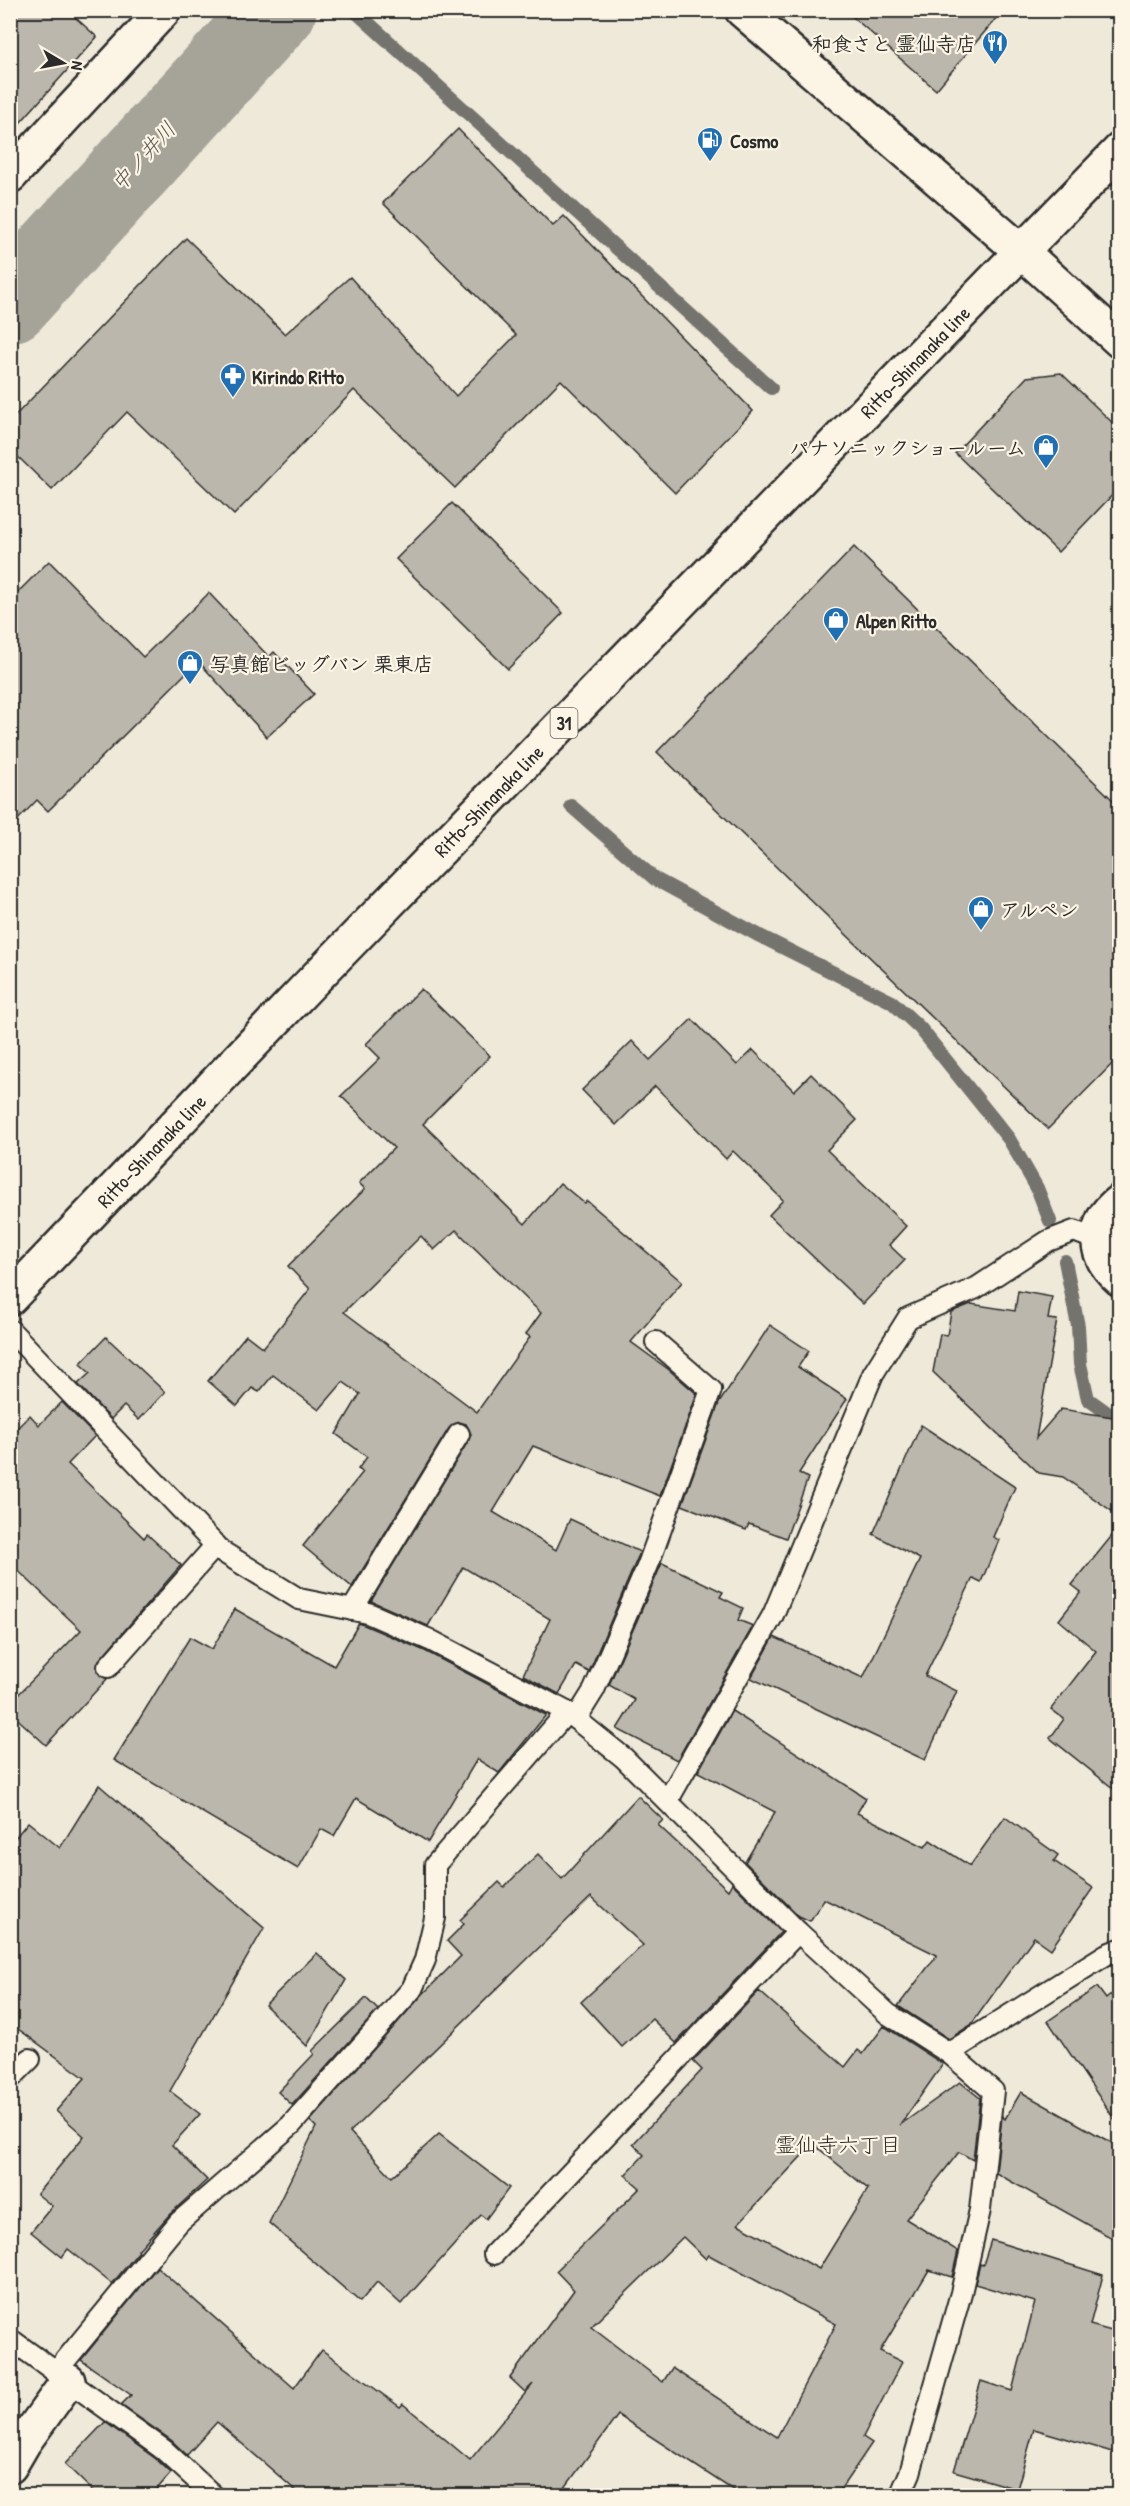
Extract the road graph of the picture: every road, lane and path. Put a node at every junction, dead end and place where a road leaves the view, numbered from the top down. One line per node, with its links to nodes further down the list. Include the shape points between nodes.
1 (742, 10): 5 (main road)
2 (150, 15): 4 (main road)
3 (1119, 150): 5 (main road, Ritto-Shinanaka line / 31)
4 (10, 177)
5 (1022, 252): 6 (main road); 10 (main road, Ritto-Shinanaka line / 31)
6 (1119, 341)
7 (1119, 1201): 8 (main road, via 1106,1211)
8 (1096, 1240): 9 (main road, via 1107,1268); 18 (lane, via 1074,1231 1048,1241 976,1288 908,1318 873,1374 773,1615)
9 (1119, 1279)
10 (10, 1298)
11 (10, 1330): 14 (lane)
12 (656, 1342): 17 (lane, via 711,1390 648,1565 594,1690)
13 (459, 1434): 15 (lane)
14 (216, 1545): 15 (lane, via 299,1599); 16 (lane)
15 (352, 1610): 17 (lane, via 430,1640)
16 (108, 1667)
17 (572, 1716): 18 (lane); 26 (lane, via 435,1864 435,1918 425,1960 412,1989 291,2125 179,2222)
18 (668, 1800): 19 (lane)
19 (798, 1932): 21 (lane, via 888,2014); 24 (lane)
20 (1119, 1949): 21 (lane)
21 (949, 2053): 29 (lane, via 993,2091 980,2210 961,2293 910,2474)
22 (30, 2059): 23 (lane)
23 (10, 2079)
24 (494, 2254)
25 (10, 2338): 26 (lane)
26 (61, 2377): 27 (main road); 28 (lane, via 164,2450)
27 (10, 2466)
28 (214, 2496)
29 (900, 2496)

